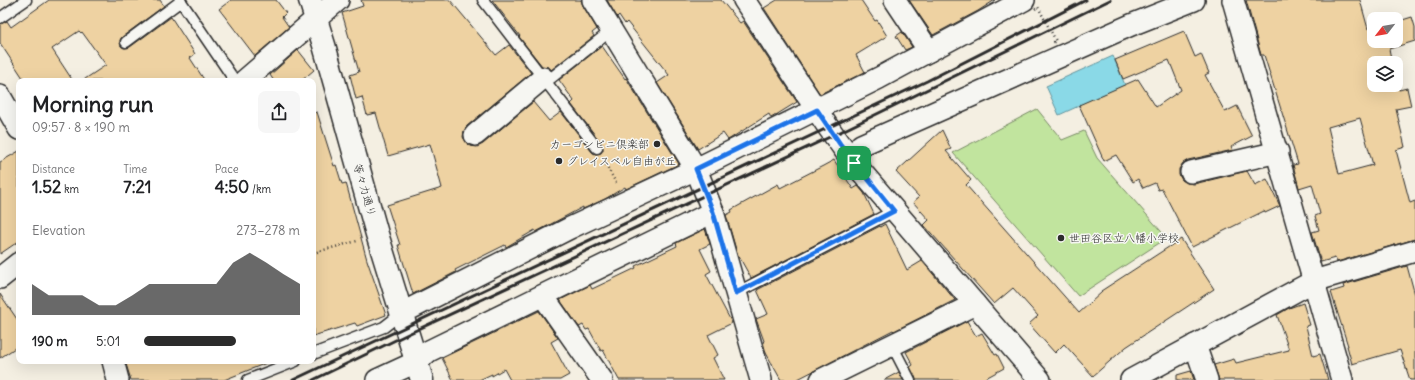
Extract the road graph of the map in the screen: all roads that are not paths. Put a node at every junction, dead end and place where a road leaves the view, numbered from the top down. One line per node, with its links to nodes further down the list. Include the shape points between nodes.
1 (26, 0): 12 (lane)
2 (338, 0): 11 (street)
3 (483, 0): 18 (lane)
4 (593, 0): 13 (street)
5 (744, 0): 20 (street)
6 (895, 0): 15 (street)
7 (1194, 0): 25 (street, via 1131,25 861,145)
8 (1233, 0): 24 (street)
9 (180, 1): 14 (lane); 16 (lane)
10 (1030, 4): 15 (street)
11 (312, 10): 17 (street); 37 (street, 等々力通り)
12 (0, 18)
13 (612, 30): 18 (lane); 26 (street)
14 (126, 42)
15 (928, 51): 20 (street)
16 (233, 78)
17 (247, 78)
18 (544, 80): 22 (street); 23 (lane)
19 (0, 96): 21 (street)
20 (817, 110): 25 (street); 26 (street)
21 (16, 124)
22 (475, 135)
23 (597, 148)
24 (1278, 152): 27 (street); 33 (street)
25 (854, 163): 28 (street)
26 (696, 169): 29 (street); 37 (street, via 626,201)
27 (1191, 172)
28 (894, 211): 34 (lane); 36 (street)
29 (713, 212): 34 (street); 35 (street)
30 (1415, 251): 33 (street)
31 (16, 265): 32 (street)
32 (0, 278)
33 (1314, 281): 39 (street); 54 (street)
34 (736, 293): 48 (street)
35 (543, 296): 43 (street, via 429,351); 47 (street)
36 (975, 304): 38 (street); 51 (street)
37 (402, 313): 40 (lane, via 384,327); 43 (street, 等々力通り)
38 (892, 345): 49 (street); 50 (lane)
39 (1195, 345): 52 (street); 53 (street)
40 (316, 353)
41 (114, 364): 44 (street)
42 (288, 364): 45 (lane)
43 (419, 371): 46 (street)
44 (118, 380)
45 (248, 380)
46 (377, 380)
47 (602, 380)
48 (761, 380)
49 (821, 380)
50 (910, 380)
51 (1040, 380)
52 (1130, 380)
53 (1206, 380)
54 (1342, 380)

